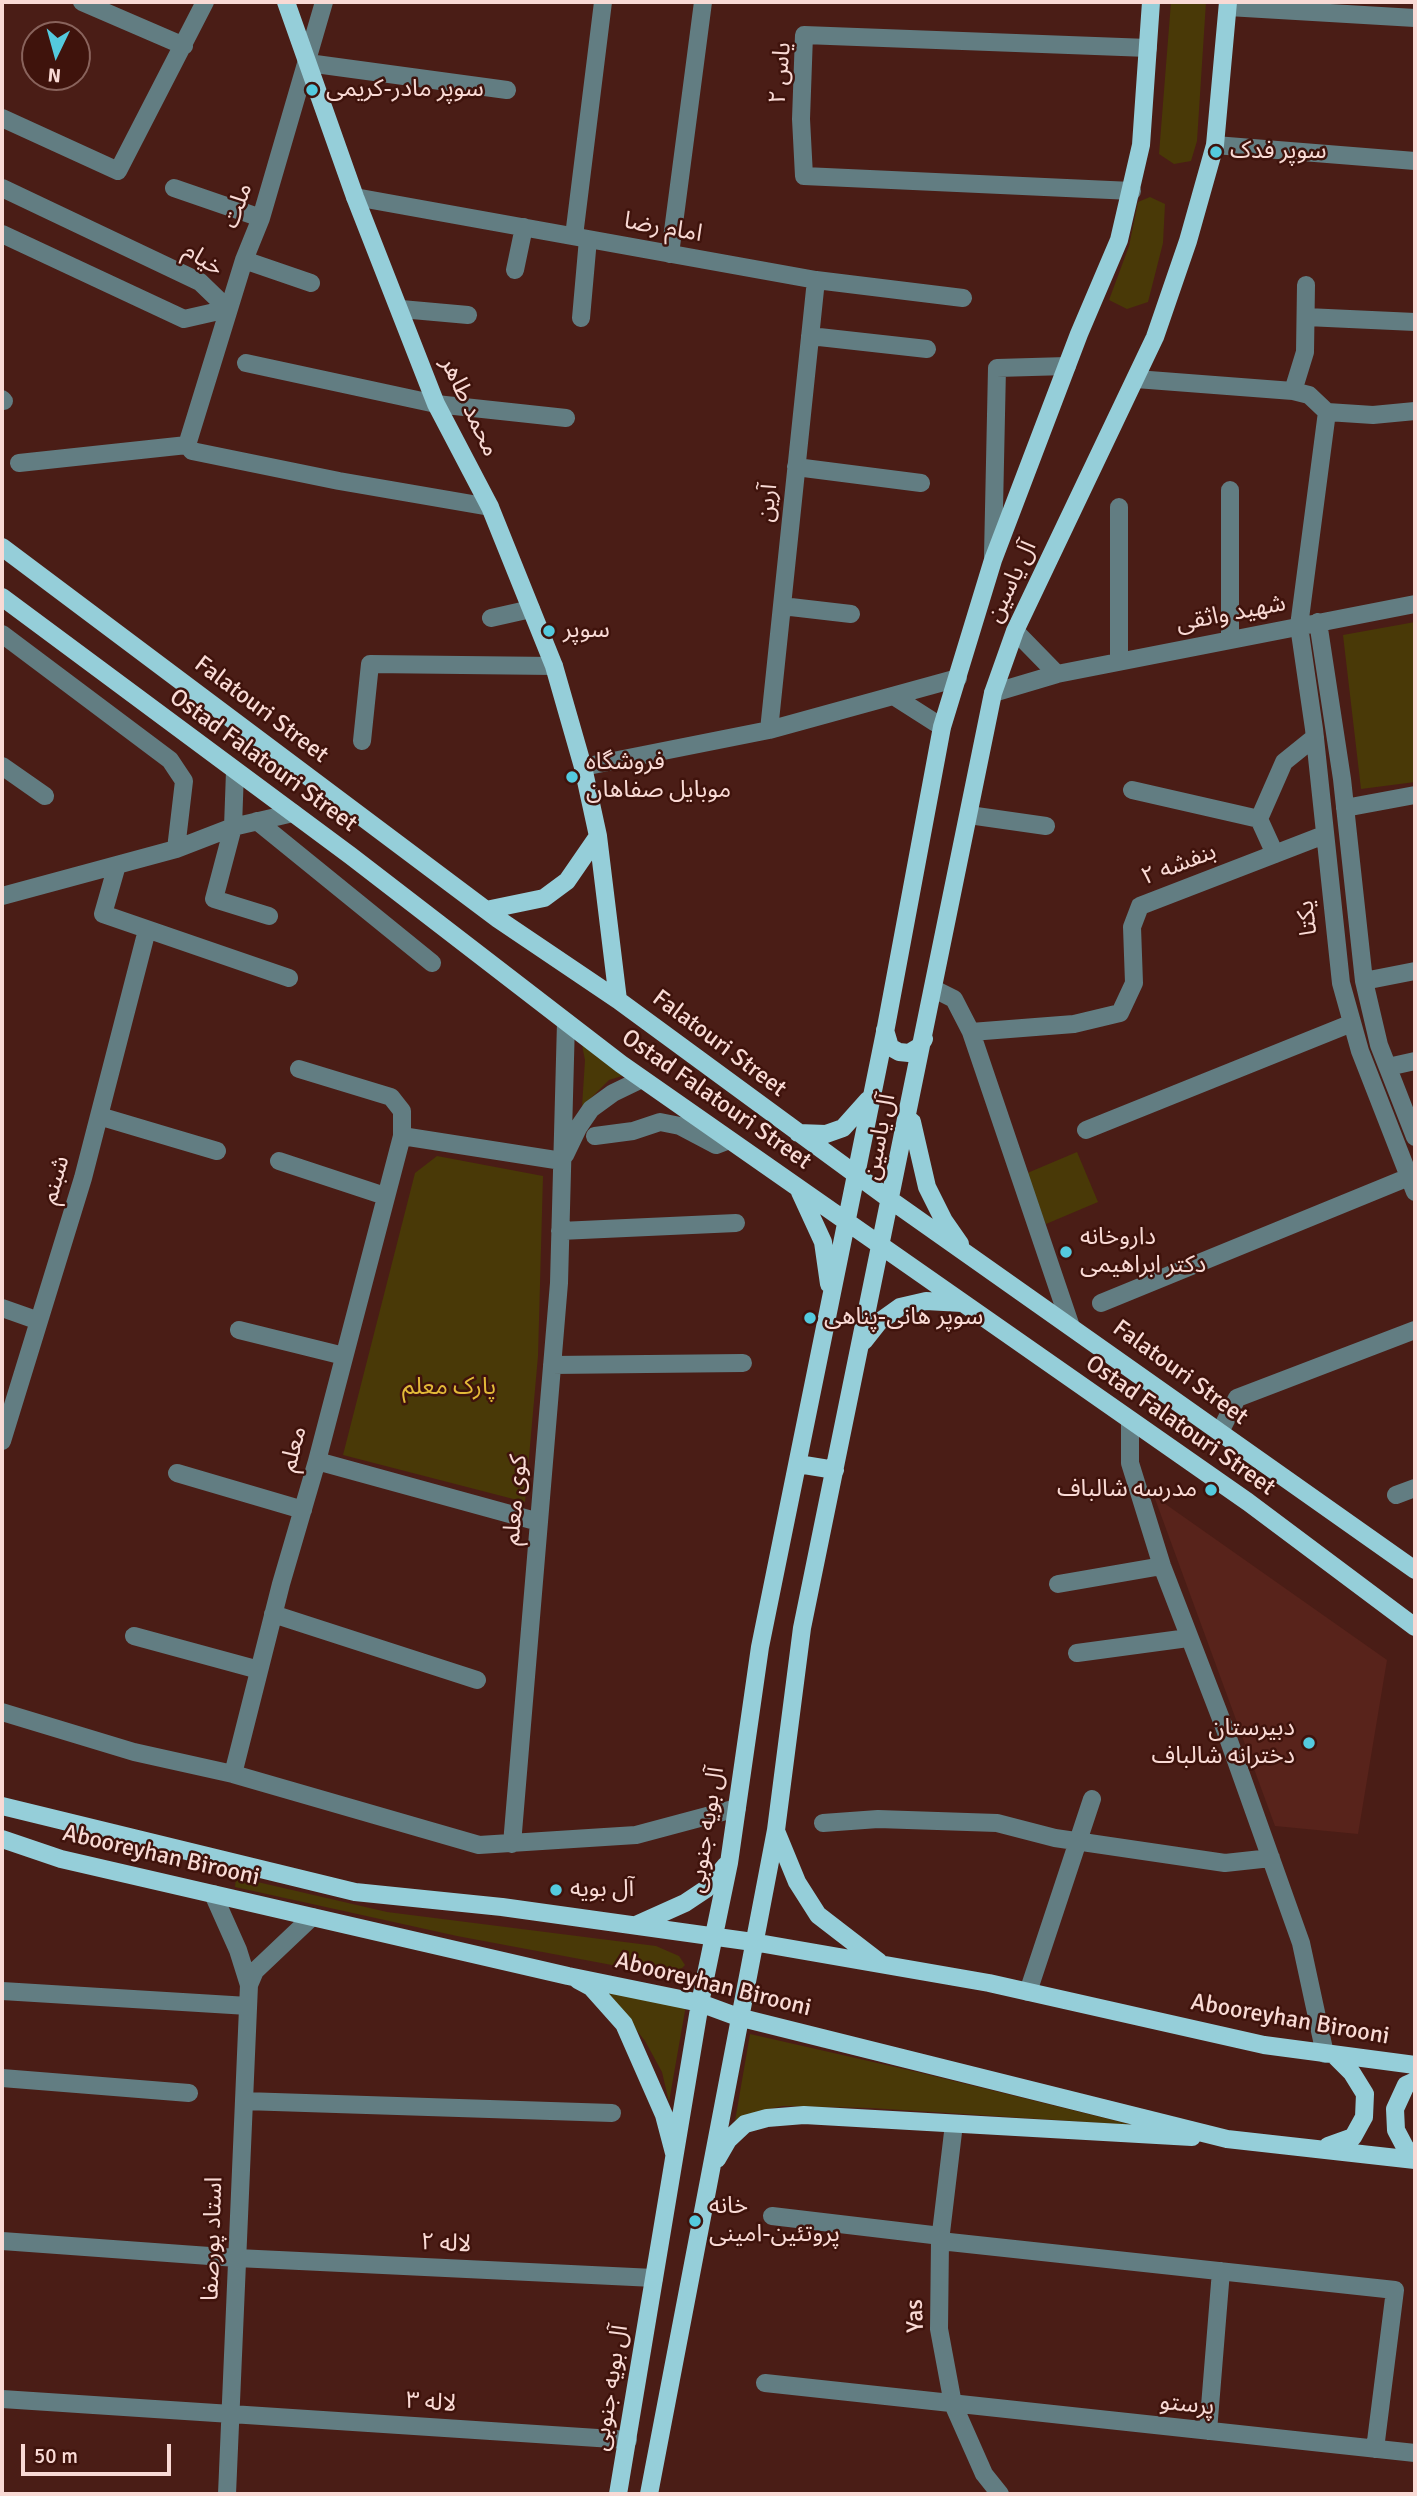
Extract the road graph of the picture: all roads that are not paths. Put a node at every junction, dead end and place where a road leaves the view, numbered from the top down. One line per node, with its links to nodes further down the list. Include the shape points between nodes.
1 (82, 2): 10 (street)
2 (205, 2): 10 (street)
3 (286, 2): 12 (main road, محمد طاهر)
4 (324, 2): 12 (street, ملت)
5 (603, 2): 24 (street)
6 (703, 2): 25 (street)
7 (1152, 2): 11 (main road, آل یاسین)
8 (1228, 4): 9 (street); 15 (main road, آل یاسین)
9 (1415, 19)
10 (184, 46): 14 (street, via 118,171)
11 (1148, 48): 19 (main road, آل یاسین, via 1141,145); 19 (street, یاس ۲, via 804,35 804,176)
12 (308, 63): 13 (street); 20 (main road, محمد طاهر); 21 (street, ملت)
13 (507, 90)
14 (2, 118)
15 (1215, 145): 16 (street); 42 (main road, آل یاسین, via 1188,241)
16 (1415, 161)
17 (2, 188): 32 (street, خیام, via 200,282)
18 (174, 188): 21 (street)
19 (1132, 191): 41 (main road, آل یاسین, via 1119,240)
20 (355, 197): 22 (street, امام رضا); 33 (main road, محمد طاهر)
21 (261, 218): 26 (street, ملت)
22 (524, 227): 24 (street, امام رضا); 27 (street)
23 (2, 234): 32 (street, خیام, via 184,319)
24 (581, 238): 25 (street, امام رضا); 36 (street)
25 (670, 254): 28 (street, امام رضا)
26 (244, 260): 29 (street); 32 (street, ملت)
27 (515, 270)
28 (816, 280): 31 (street, امام رضا); 38 (street, آرین)
29 (311, 283)
30 (1306, 285): 35 (street)
31 (963, 298)
32 (228, 309): 48 (street, ملت)
33 (401, 309): 34 (street); 44 (main road, محمد طاهر)
34 (468, 316)
35 (1306, 317): 37 (street); 43 (street, via 1305,352)
36 (581, 318)
37 (1415, 322)
38 (810, 336): 39 (street); 50 (street, آرین)
39 (927, 349)
40 (246, 363): 44 (street)
41 (1067, 366): 56 (main road, آل یاسین); 56 (street, via 997,368)
42 (1136, 379): 43 (street); 65 (main road, آل یاسین)
43 (1293, 391): 46 (street, via 1309,395)
44 (436, 404): 47 (street); 53 (main road, محمد طاهر)
45 (1415, 411): 46 (street, via 1373,415)
46 (1327, 412): 64 (street, یکتا)
47 (566, 418)
48 (187, 445): 49 (street); 53 (street, via 192,452)
49 (19, 463)
50 (796, 467): 51 (street); 59 (street, آرین)
51 (922, 483)
52 (1230, 490): 67 (street)
53 (490, 507): 60 (main road, محمد طاهر)
54 (1119, 507): 68 (street)
55 (2, 547): 98 (main road, Falatouri Street)
56 (993, 561): 71 (main road, آل یاسین)
57 (2, 597): 81 (main road, Ostad Falatouri Street)
58 (1415, 604): 63 (street, شهید واثقی)
59 (782, 606): 61 (street); 76 (street, آرین)
60 (531, 609): 62 (street); 69 (main road, محمد طاهر)
61 (851, 614)
62 (491, 618)
63 (1318, 622): 64 (street, شهید واثقی); 74 (street, یکتا)
64 (1299, 626): 67 (street, شهید واثقی); 77 (street, یکتا)
65 (1015, 631): 70 (street); 72 (main road, آل یاسین)
66 (2, 634): 94 (street, via 170,760 184,781)
67 (1230, 638): 68 (street, شهید واثقی)
68 (1119, 661): 70 (street, شهید واثقی)
69 (554, 666): 78 (street, via 370,664); 80 (main road, محمد طاهر)
70 (1057, 674): 72 (street, شهید واثقی)
71 (958, 678): 73 (street); 75 (main road, آل یاسین)
72 (993, 693): 87 (main road, آل یاسین)
73 (895, 697): 75 (street); 76 (street)
74 (1334, 726): 77 (street); 85 (street, یکتا)
75 (942, 727): 109 (main road, آل یاسین)
76 (769, 730): 80 (street)
77 (1314, 733): 88 (street, via 1284,762); 92 (street, یکتا)
78 (362, 741)
79 (2, 766): 84 (street)
80 (583, 767): 93 (main road, محمد طاهر)
81 (236, 771): 86 (main road, Ostad Falatouri Street); 91 (street)
82 (1132, 790): 88 (street)
83 (1415, 795): 85 (street)
84 (45, 796)
85 (1345, 808): 104 (street, یکتا)
86 (293, 814): 89 (street); 107 (main road, Ostad Falatouri Street)
87 (969, 815): 90 (street); 105 (main road, آل یاسین)
88 (1259, 820): 95 (street)
89 (257, 821): 91 (street); 101 (street)
90 (1046, 826)
91 (233, 827): 94 (street); 99 (street, via 214,899)
92 (1324, 835): 95 (street, بنفشه ۲); 108 (street, یکتا, via 1341,983)
93 (598, 836): 98 (main road, via 567,881 544,898); 106 (main road, محمد طاهر)
94 (176, 849): 96 (street)
95 (1275, 854): 110 (street, بنفشه ۲, via 1140,906 1132,926 1133,983 1120,1013 1074,1024)
96 (117, 865): 97 (street); 100 (street, via 103,914)
97 (2, 895)
98 (486, 910): 106 (main road, Falatouri Street)
99 (269, 916)
100 (148, 930): 103 (street); 118 (street, شبنم)
101 (432, 963)
102 (1415, 971): 104 (street)
103 (289, 978)
104 (1364, 981): 113 (street, یکتا)
105 (934, 989): 110 (street, via 954,999); 111 (main road, آل یاسین)
106 (618, 1000): 120 (main road, Falatouri Street)
107 (566, 1022): 115 (main road, Ostad Falatouri Street); 127 (street, کوی معلم)
108 (1352, 1023): 119 (street); 129 (street, یکتا)
109 (886, 1027): 111 (main road, via 890,1047 899,1052 919,1048); 116 (main road, آل یاسین)
110 (971, 1032): 143 (street)
111 (924, 1039): 117 (main road, آل یاسین)
112 (1415, 1061): 113 (street)
113 (1388, 1067): 123 (street, یکتا)
114 (299, 1069): 121 (street, via 391,1097 402,1111)
115 (642, 1079): 124 (main road, Ostad Falatouri Street); 127 (street, کوی معلم, via 591,1109)
116 (872, 1094): 120 (main road, via 843,1128 826,1134); 128 (main road, آل یاسین)
117 (910, 1112): 132 (main road, آل یاسین); 137 (main road, via 927,1188)
118 (99, 1116): 125 (street); 142 (street, شبنم)
119 (1086, 1130)
120 (797, 1132): 128 (main road, Falatouri Street)
121 (402, 1136): 127 (street); 131 (street, معلم)
122 (595, 1136): 124 (street, via 660,1122 680,1126 716,1145)
123 (1415, 1137)
124 (729, 1140): 130 (main road, Ostad Falatouri Street)
125 (217, 1151)
126 (279, 1161): 131 (street)
127 (562, 1161): 135 (street, کوی معلم)
128 (856, 1175): 132 (main road, Falatouri Street); 133 (main road, آل بویه جنوبی)
129 (1412, 1185): 140 (street)
130 (799, 1189): 133 (main road, Ostad Falatouri Street); 138 (main road, via 823,1242)
131 (385, 1196): 147 (street, معلم)
132 (892, 1201): 136 (main road); 137 (main road, Falatouri Street)
133 (846, 1222): 136 (main road, Ostad Falatouri Street); 138 (main road, آل بویه جنوبی)
134 (736, 1223): 135 (street)
135 (560, 1231): 149 (street, کوی معلم)
136 (882, 1247): 139 (main road, Ostad Falatouri Street); 146 (main road)
137 (968, 1255): 143 (main road, Falatouri Street)
138 (831, 1299): 154 (main road, آل بویه جنوبی)
139 (962, 1303): 146 (main road, via 926,1301 900,1307 879,1322); 150 (main road, Ostad Falatouri Street)
140 (1101, 1303)
141 (2, 1308): 142 (street)
142 (39, 1321): 152 (street, شبنم)
143 (1070, 1324): 151 (main road, Falatouri Street)
144 (239, 1330): 147 (street)
145 (1415, 1330): 151 (street, via 1237,1398)
146 (862, 1343): 155 (main road)
147 (344, 1356): 153 (street, معلم)
148 (743, 1363): 149 (street)
149 (552, 1365): 160 (street, کوی معلم)
150 (1130, 1420): 161 (street, via 1130,1464); 165 (main road, Ostad Falatouri Street)
151 (1220, 1432): 162 (main road, Falatouri Street)
152 (2, 1441)
153 (317, 1461): 159 (street, معلم); 160 (street)
154 (798, 1464): 155 (main road); 175 (main road, آل بویه جنوبی, via 760,1647)
155 (835, 1470): 177 (main road, via 802,1628)
156 (177, 1473): 159 (street)
157 (1415, 1488): 158 (street)
158 (1396, 1495)
159 (303, 1510): 164 (street, معلم)
160 (539, 1522): 180 (street, کوی معلم)
161 (1162, 1566): 163 (street); 167 (street)
162 (1415, 1570)
163 (1058, 1584)
164 (273, 1614): 169 (street, معلم); 170 (street)
165 (1415, 1627)
166 (134, 1636): 169 (street)
167 (1188, 1638): 168 (street); 181 (street)
168 (1077, 1653)
169 (259, 1670): 172 (street, معلم)
170 (477, 1680)
171 (2, 1712): 172 (street, via 134,1752)
172 (233, 1774): 180 (street, via 479,1845)
173 (1092, 1799): 179 (street)
174 (2, 1806): 185 (main road, Abooreyhan Birooni, via 355,1892)
175 (737, 1808): 180 (street, via 636,1835); 182 (main road, آل بویه جنوبی)
176 (823, 1823): 179 (street, via 970,1821)
177 (776, 1830): 187 (main road); 188 (main road, via 797,1882 818,1915)
178 (2, 1839): 183 (main road, Abooreyhan Birooni, via 61,1859)
179 (1077, 1840): 181 (street, via 1225,1863); 192 (street)
180 (512, 1843)
181 (1271, 1858): 196 (street, via 1301,1943)
182 (729, 1863): 185 (main road, via 706,1889); 186 (main road, آل بویه جنوبی)
183 (213, 1894): 184 (main road, Abooreyhan Birooni); 190 (street)
184 (312, 1917): 189 (main road, Abooreyhan Birooni); 190 (street, via 255,1971)
185 (636, 1926): 186 (main road, Abooreyhan Birooni)
186 (714, 1936): 187 (main road, Abooreyhan Birooni); 193 (main road, آل بویه جنوبی)
187 (753, 1942): 188 (main road, Abooreyhan Birooni); 195 (main road)
188 (885, 1966): 192 (main road, Abooreyhan Birooni)
189 (568, 1976): 193 (main road, Abooreyhan Birooni); 207 (main road, via 591,1987 624,2024 664,2115)
190 (249, 1985): 194 (street, استاد پورصفا)
191 (2, 1991): 194 (street)
192 (1028, 1992): 196 (main road, Abooreyhan Birooni, via 1264,2045)
193 (700, 2003): 195 (main road, Abooreyhan Birooni); 207 (main road, آل بویه جنوبی)
194 (248, 2006): 201 (street, استاد پورصفا)
195 (738, 2017): 204 (main road, Abooreyhan Birooni); 209 (main road)
196 (1330, 2055): 197 (main road, Abooreyhan Birooni); 205 (main road, via 1352,2073 1365,2094 1364,2117 1353,2137 1338,2145)
197 (1415, 2065)
198 (2, 2078): 200 (street)
199 (1415, 2081): 206 (main road, via 1406,2085 1395,2109 1396,2130 1406,2149)
200 (188, 2093)
201 (244, 2101): 202 (street); 213 (street, استاد پورصفا)
202 (612, 2113)
203 (954, 2124): 204 (main road); 209 (main road, via 804,2115 767,2118 745,2124 728,2140); 211 (street, Yas)
204 (1227, 2139): 205 (main road, Abooreyhan Birooni)
205 (1317, 2147): 208 (main road, Abooreyhan Birooni)
206 (1415, 2153)
207 (675, 2159): 215 (main road, آل بویه جنوبی)
208 (1415, 2160)
209 (712, 2168): 226 (main road)
210 (772, 2216): 211 (street)
211 (941, 2239): 214 (street); 218 (street, Yas, via 939,2329)
212 (2, 2241): 213 (street, لاله ۲)
213 (237, 2258): 215 (street, لاله ۲); 219 (street, استاد پورصفا)
214 (1221, 2271): 220 (street); 222 (street, via 1395,2290)
215 (654, 2278): 221 (main road, آل بویه جنوبی)
216 (765, 2383): 218 (street, پرستو)
217 (2, 2399): 219 (street)
218 (953, 2404): 220 (street, پرستو); 227 (street, Yas, via 984,2474)
219 (230, 2414): 221 (street, لاله ۳); 224 (street, استاد پورصفا)
220 (1208, 2431): 222 (street, پرستو)
221 (628, 2440): 225 (main road, آل بویه جنوبی)
222 (1375, 2449): 223 (street, پرستو)
223 (1415, 2453)
224 (227, 2494)
225 (618, 2494)
226 (649, 2494)
227 (1000, 2494)

